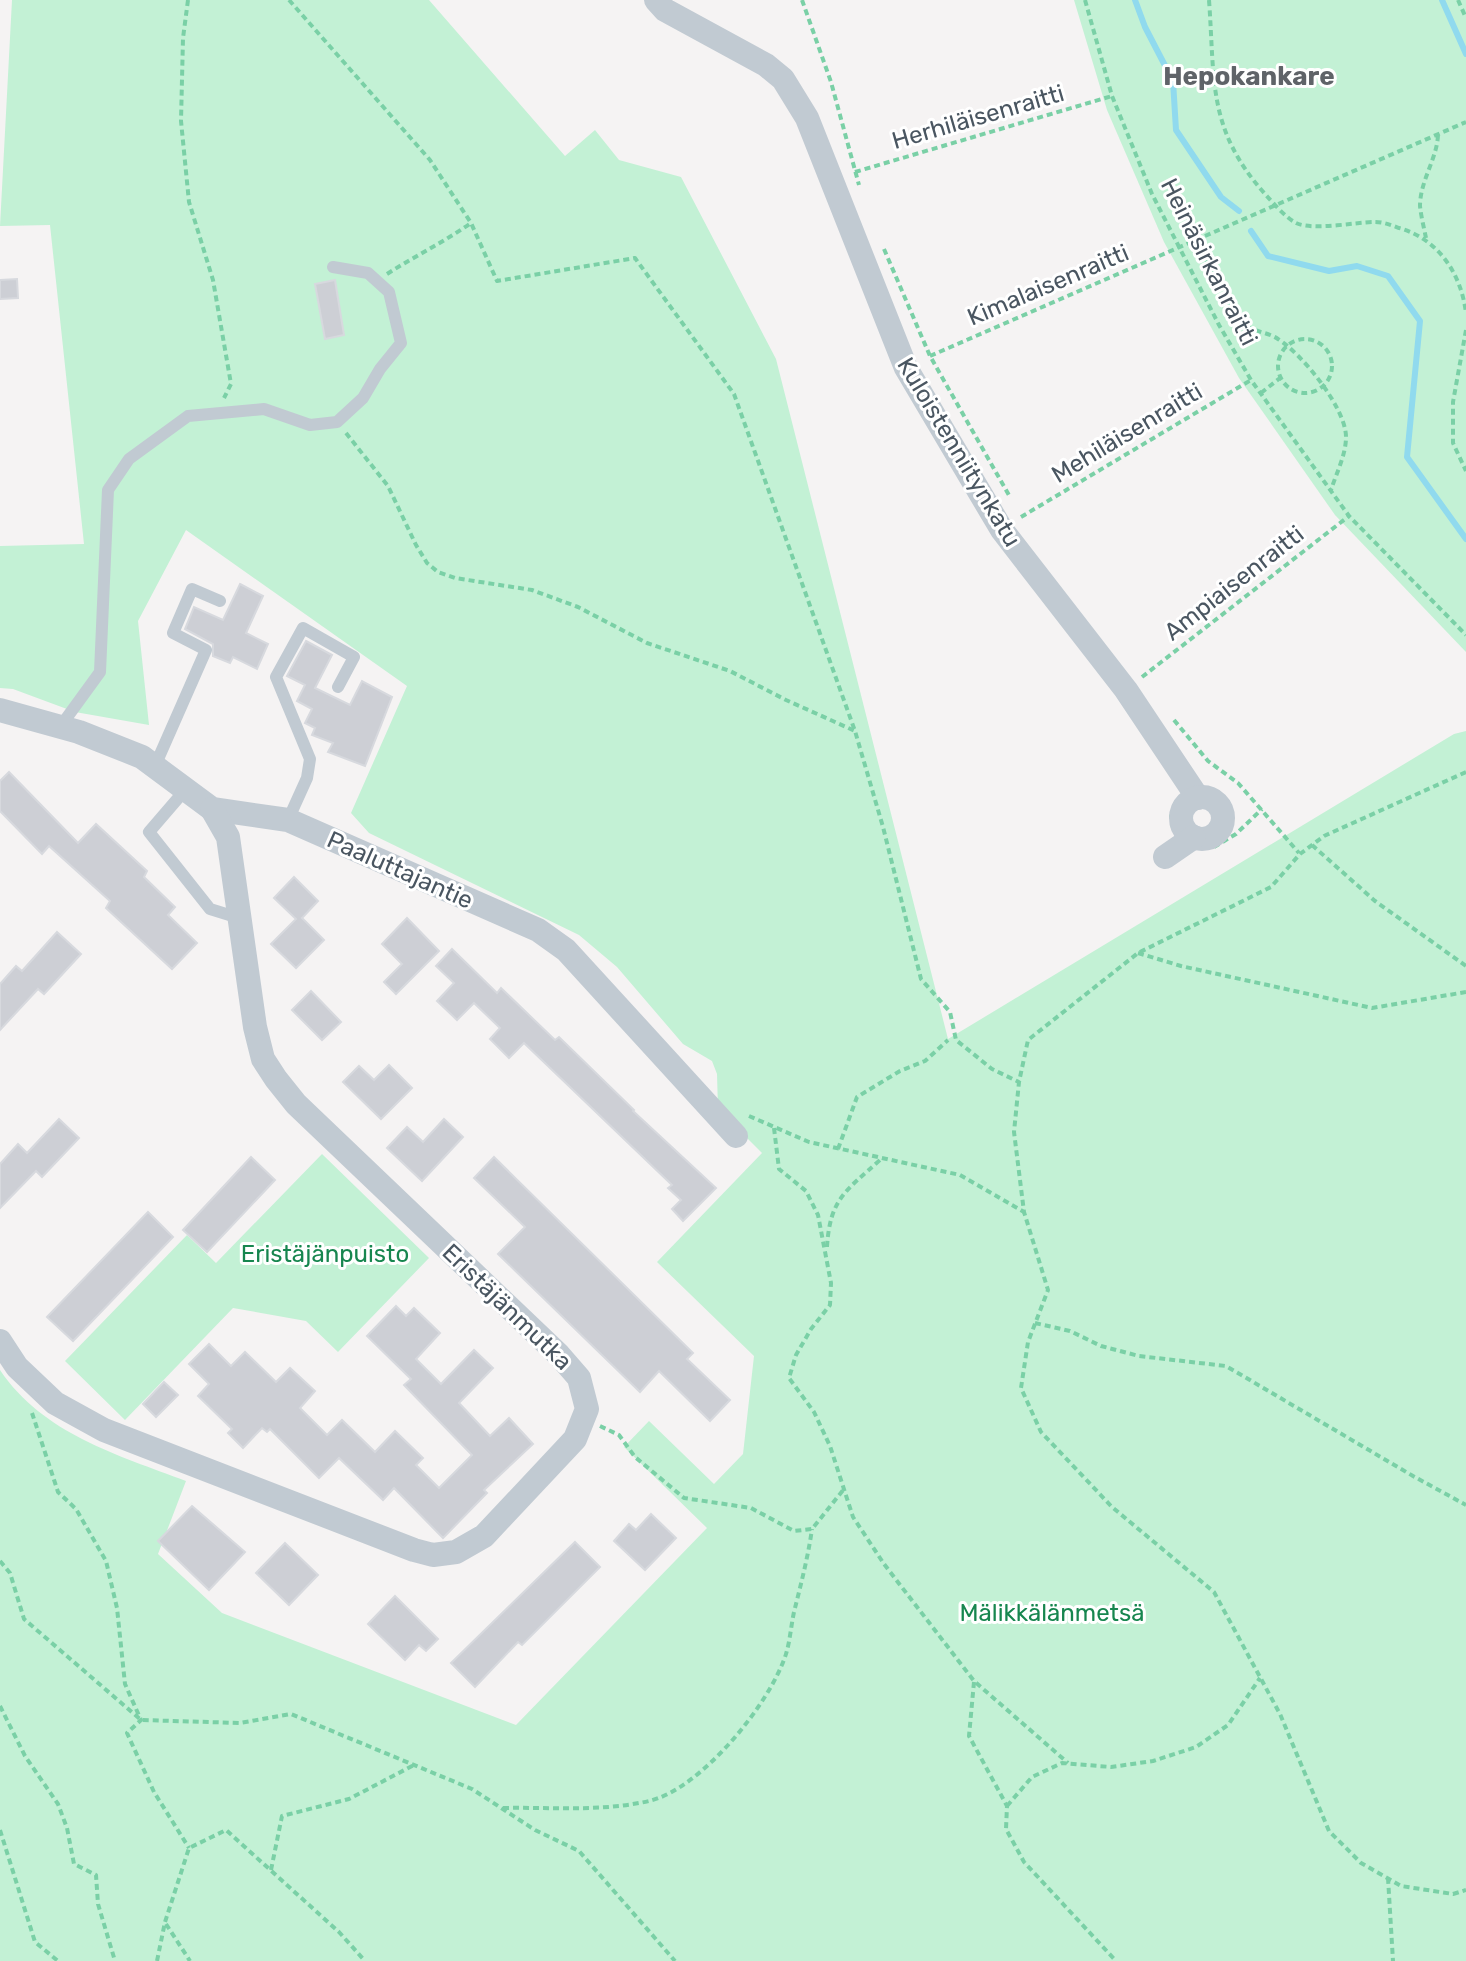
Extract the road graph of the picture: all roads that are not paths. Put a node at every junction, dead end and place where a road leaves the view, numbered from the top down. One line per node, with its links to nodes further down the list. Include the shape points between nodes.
1 (656, 0): 11 (street, Kuloistenniitynkatu, via 783,79 807,118 906,368 1002,530 1126,690 1198,798 1214,801 1223,812 1222,825 1213,836 1194,837)
2 (333, 267): 6 (lane, via 368,273 389,292 401,343 363,398 337,422 310,425 264,409 188,416 129,459 108,490 100,672)
3 (220, 601): 7 (lane, via 192,589 173,633 206,650)
4 (338, 687): 10 (lane, via 354,657 303,628 276,677 310,759)
5 (0, 710): 6 (street, Paaluttajantie)
6 (60, 727): 7 (street, Paaluttajantie)
7 (155, 766): 8 (street, Paaluttajantie)
8 (186, 789): 9 (street, Paaluttajantie); 12 (lane, via 149,832 210,909)
9 (212, 809): 10 (street, Paaluttajantie); 12 (street, Eristäjänmutka, via 228,837)
10 (288, 820): 13 (street, Paaluttajantie, via 538,930 566,950)
11 (1165, 857)
12 (239, 918): 14 (street, Eristäjänmutka, via 263,1059 296,1104 579,1378 587,1409 575,1439 484,1536 456,1552 433,1555 104,1430 55,1403 17,1367)
13 (736, 1136)
14 (0, 1341)

